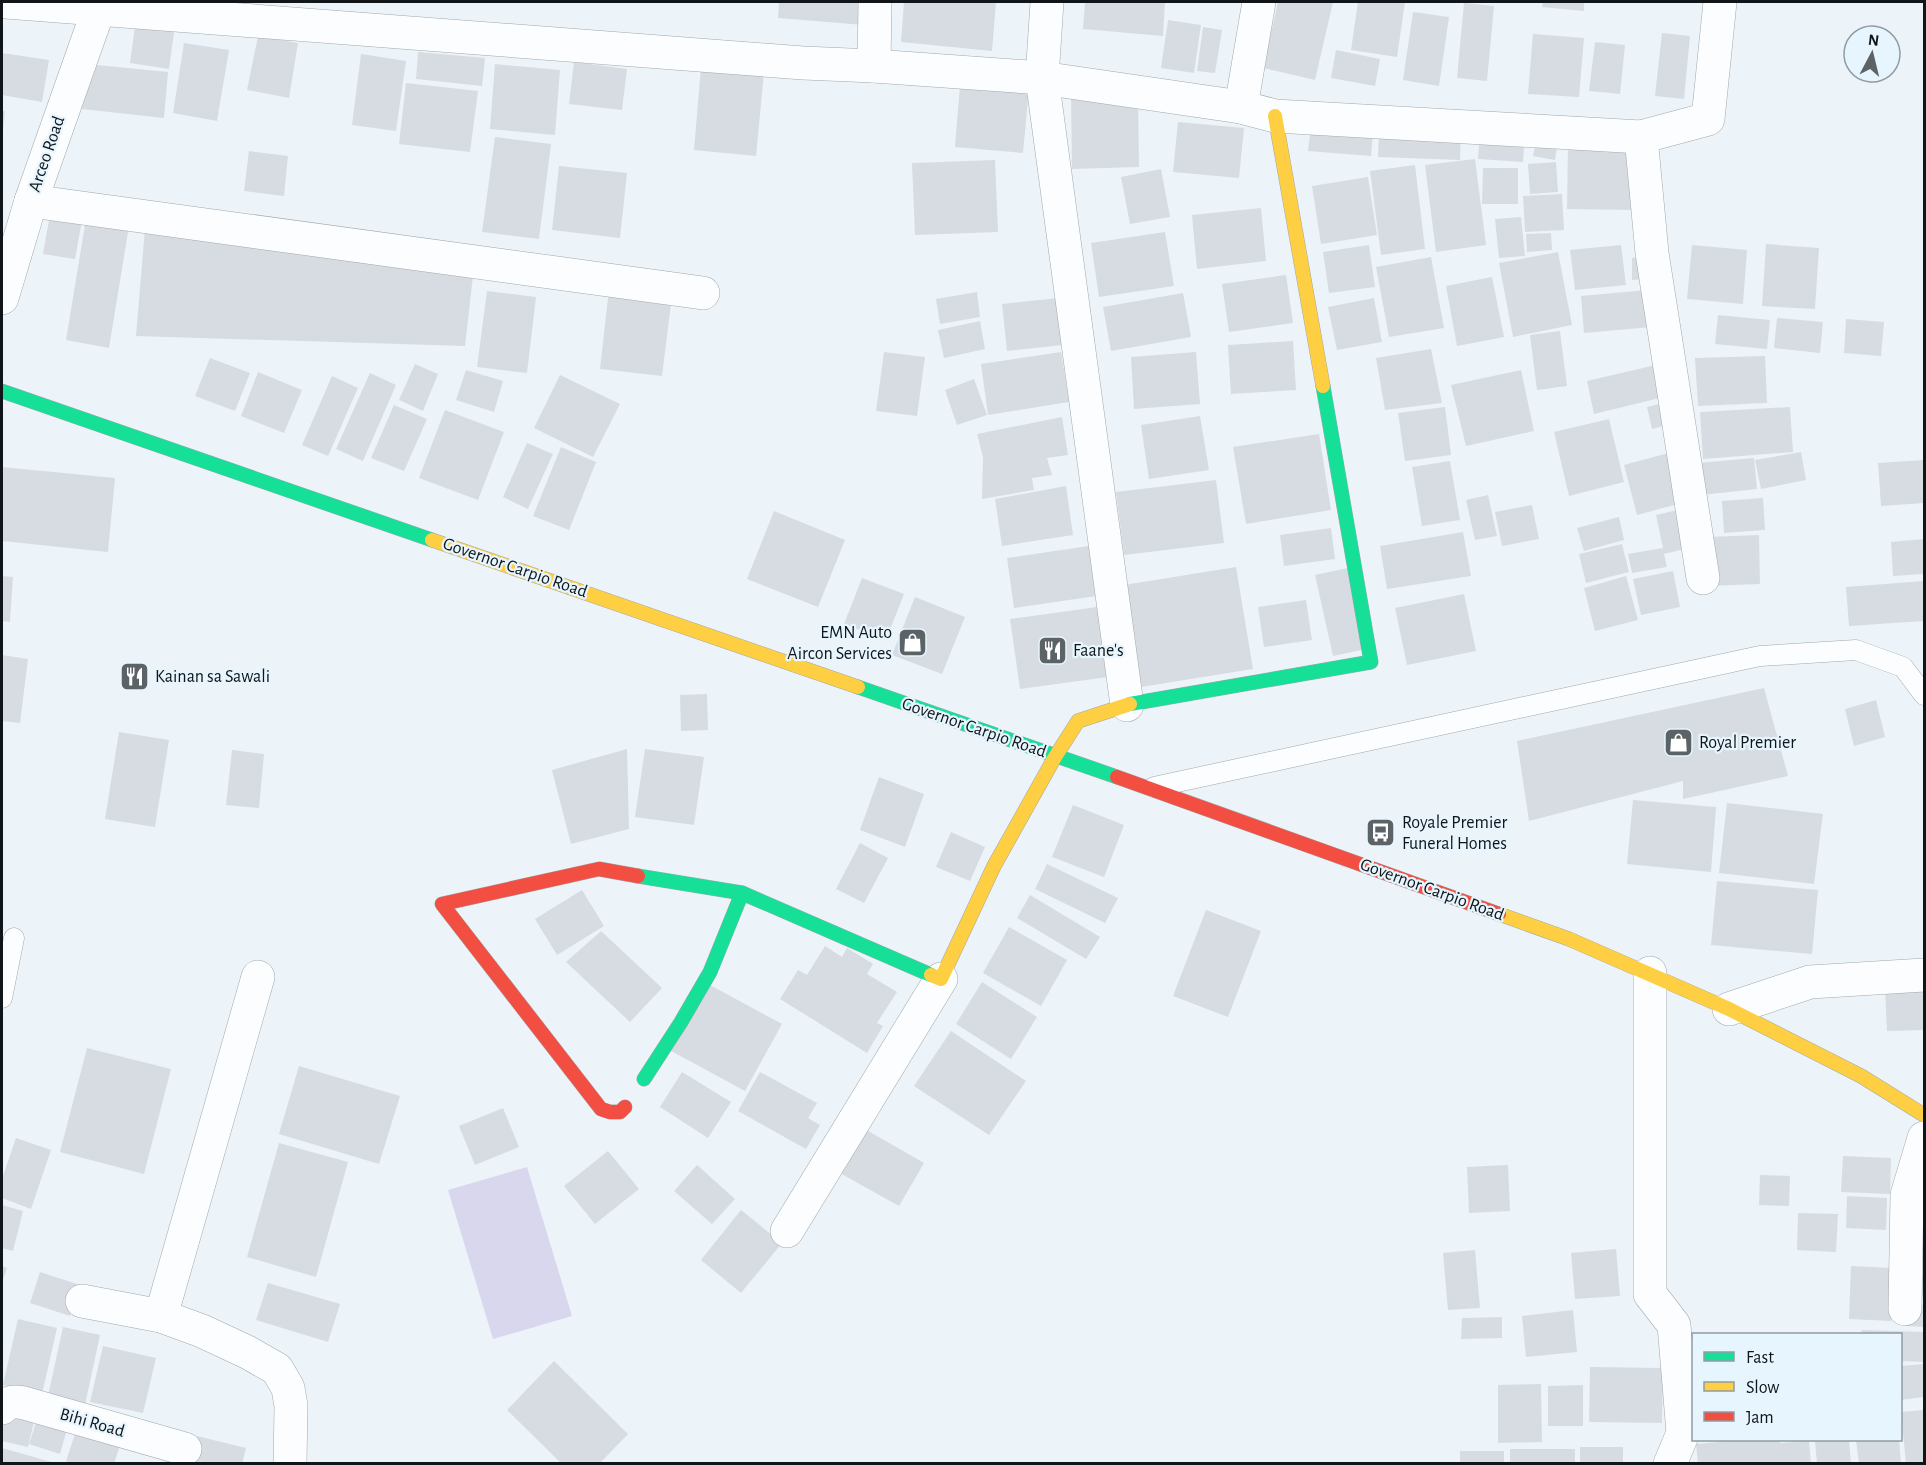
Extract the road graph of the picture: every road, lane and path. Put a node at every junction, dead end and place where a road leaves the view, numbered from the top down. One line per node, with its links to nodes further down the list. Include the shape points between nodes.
1 (875, 2): 7 (street)
2 (1047, 2): 8 (street)
3 (1259, 2): 9 (street)
4 (1720, 2): 11 (street, via 1708,119)
5 (6, 3): 6 (street)
6 (98, 11): 7 (street); 12 (street, Arceo Road)
7 (874, 66): 8 (street)
8 (1042, 78): 9 (street); 18 (street)
9 (1241, 107): 10 (street)
10 (1275, 116): 11 (street); 18 (street, via 1371,662)
11 (1641, 137): 16 (street, via 1652,252)
12 (31, 201): 13 (street); 14 (street, Arceo Road)
13 (703, 293)
14 (2, 298)
15 (2, 391): 19 (street, Governor Carpio Road)
16 (1704, 578)
17 (1924, 695): 20 (lane, via 1903,667 1856,650 1760,656)
18 (1127, 705): 19 (street, via 1078,721)
19 (1055, 756): 20 (street, Governor Carpio Road); 26 (street, via 994,866)
20 (1149, 788): 23 (street, Governor Carpio Road, via 1569,939)
21 (742, 893): 26 (street); 29 (street, via 710,972); 30 (street, via 600,869 442,904 601,1109 620,1112)
22 (14, 938): 27 (lane)
23 (1650, 973): 28 (street, Governor Carpio Road); 40 (street, via 1650,1294 1674,1325 1683,1433)
24 (1924, 975): 28 (street, via 1810,982)
25 (258, 977): 36 (street)
26 (941, 979): 33 (street)
27 (2, 998)
28 (1729, 1009): 31 (street, Governor Carpio Road, via 1861,1076)
29 (644, 1079)
30 (625, 1107)
31 (1924, 1115)
32 (1924, 1138): 35 (street, via 1907,1195)
33 (787, 1231)
34 (82, 1300): 36 (street)
35 (1905, 1309)
36 (161, 1316): 39 (street, via 202,1331 277,1369 288,1388 291,1406)
37 (2, 1408): 38 (street, Bihi Road, via 14,1401 24,1403)
38 (185, 1449)
39 (290, 1464)
40 (1670, 1464)

